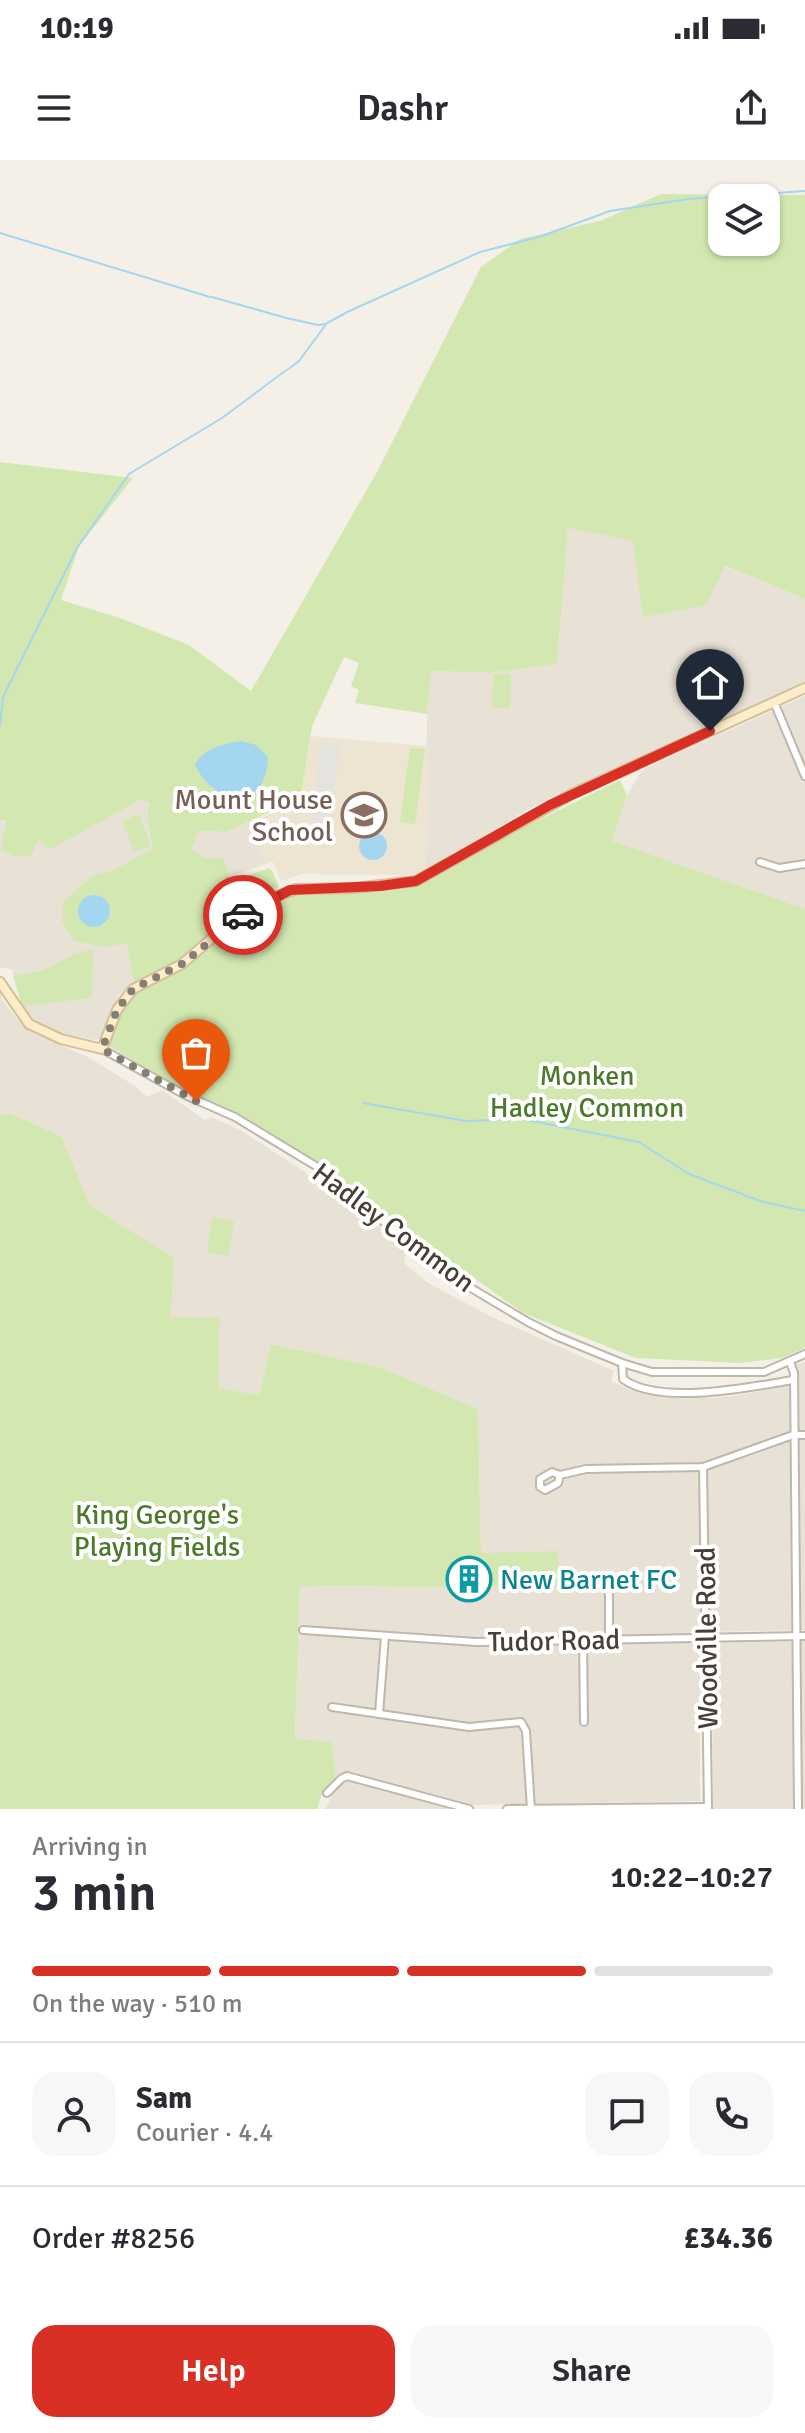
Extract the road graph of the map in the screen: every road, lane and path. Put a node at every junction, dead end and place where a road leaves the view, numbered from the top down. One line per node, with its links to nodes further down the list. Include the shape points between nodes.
1 (805, 688): 2 (street)
2 (774, 702): 3 (street); 7 (street, via 572,794 416,881 296,889 269,899 182,964 133,989 117,1010)
3 (805, 776)
4 (760, 862): 5 (street, via 779,868)
5 (805, 864)
6 (0, 982): 7 (street, via 29,1024)
7 (102, 1049): 10 (street, Hadley Common, via 222,1110 324,1171 452,1277 543,1330)
8 (805, 1354): 9 (street, Hadley Common)
9 (790, 1362): 10 (street, Hadley Common, via 743,1373 652,1372); 11 (street)
10 (622, 1363): 11 (street, via 623,1379 646,1389 708,1392)
11 (793, 1380): 12 (street)
12 (793, 1435): 13 (street); 14 (street); 19 (street)
13 (805, 1435)
14 (703, 1467): 15 (street, via 586,1469); 21 (street, Woodville Road)
15 (560, 1475)
16 (588, 1581): 23 (street, via 610,1586)
17 (303, 1630): 18 (street, Tudor Road)
18 (385, 1636): 22 (street, Tudor Road, via 476,1642); 27 (street)
19 (796, 1636): 20 (street, Tudor Road); 21 (street, Tudor Road); 34 (street)
20 (805, 1636)
21 (706, 1637): 23 (street, Tudor Road); 30 (street, Woodville Road)
22 (583, 1639): 23 (street, Tudor Road); 26 (street)
23 (609, 1639)
24 (332, 1707): 27 (street)
25 (573, 1712): 26 (street)
26 (583, 1712): 28 (street)
27 (379, 1714): 33 (street, via 469,1727 521,1722)
28 (584, 1722)
29 (327, 1793): 31 (street, via 347,1776)
30 (708, 1808): 33 (street)
31 (469, 1809)
32 (507, 1809): 33 (street)
33 (531, 1809)
34 (798, 1809)

